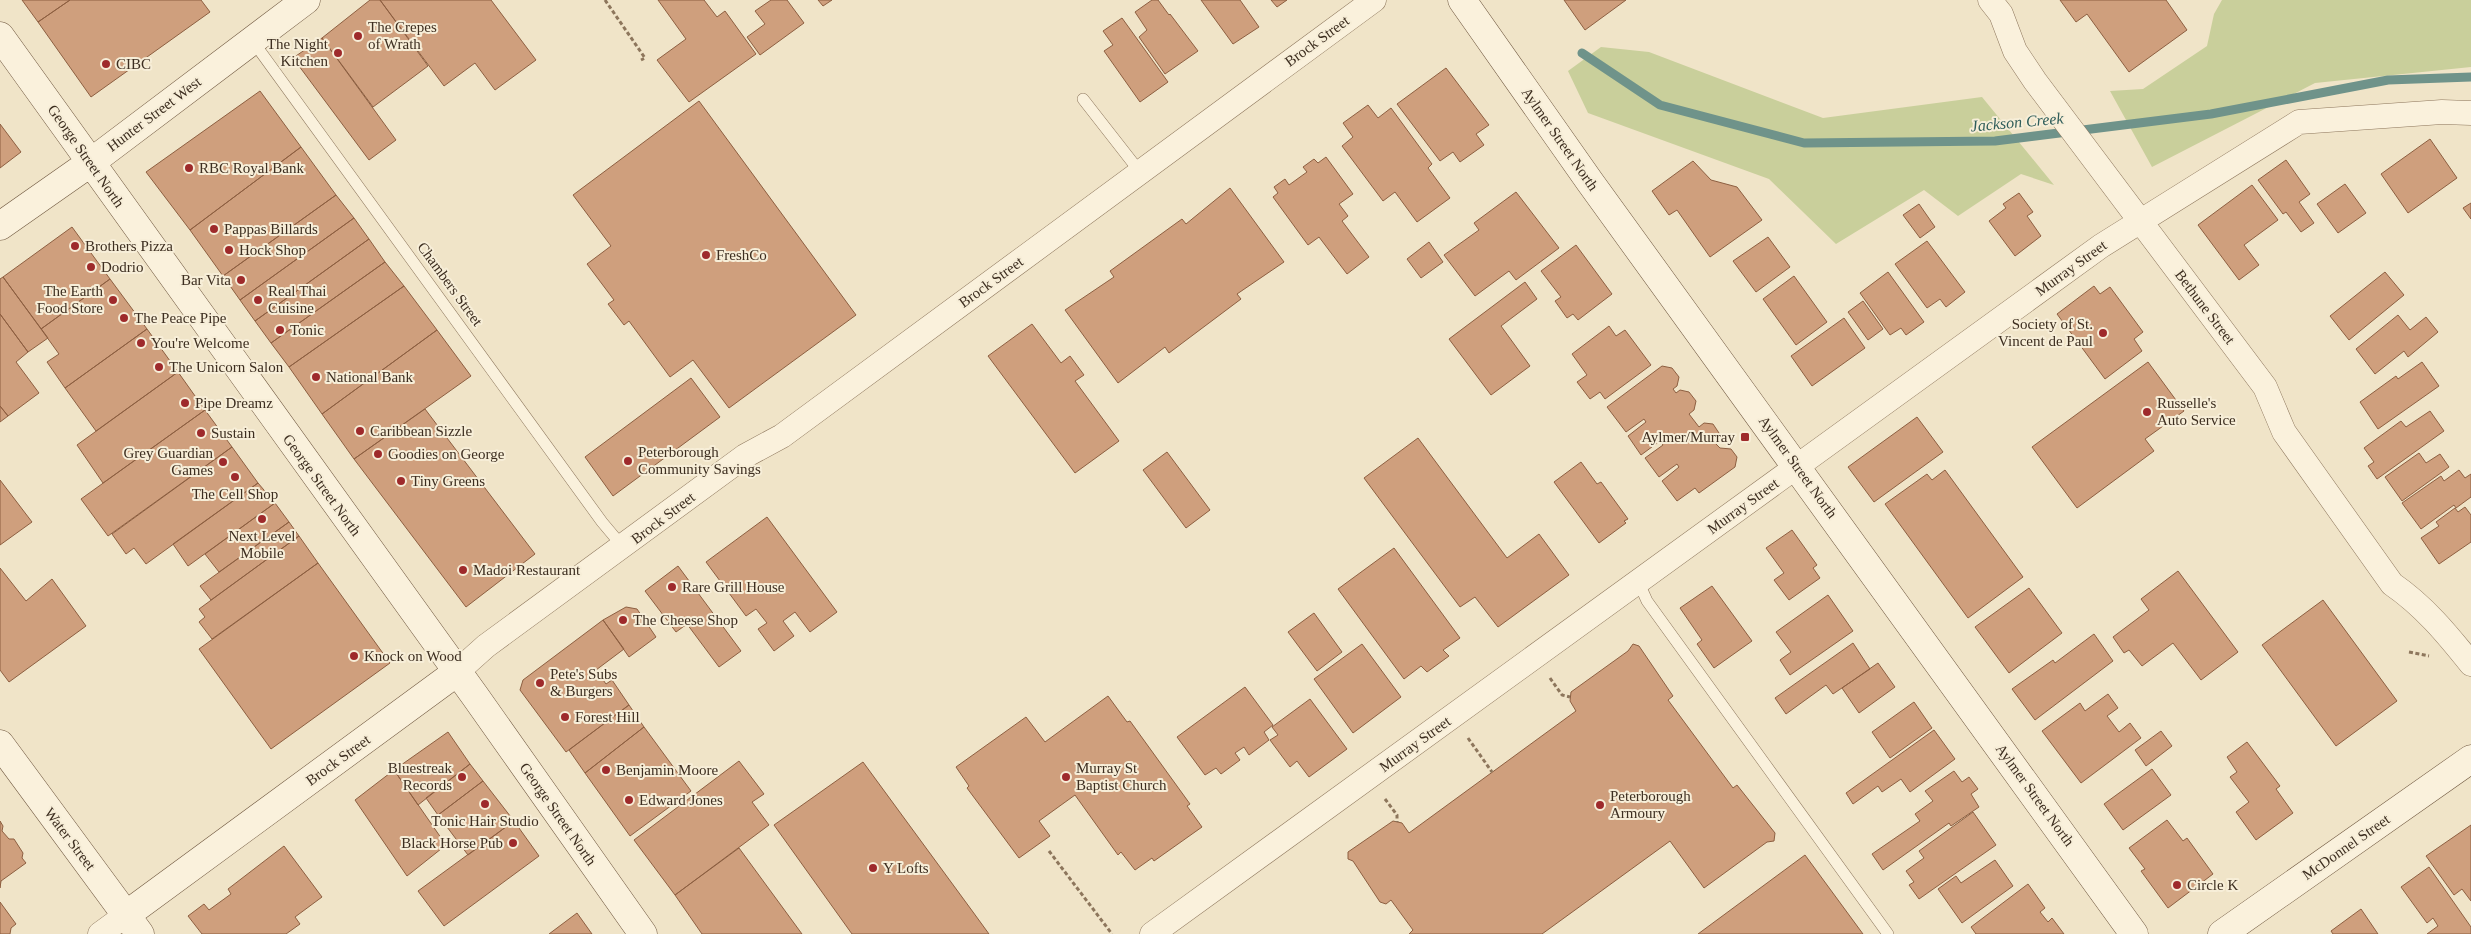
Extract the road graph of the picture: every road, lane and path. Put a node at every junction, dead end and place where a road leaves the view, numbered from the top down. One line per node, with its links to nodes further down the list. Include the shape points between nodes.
1 (306, 0): 7 (street, Hunter Street West)
2 (605, 0): 8 (path, via 645,58)
3 (1374, 0): 12 (street, Brock Street)
4 (1462, 0): 15 (street, Aylmer Street North)
5 (1990, 0): 13 (street, Bethune Street, via 2000,14 2015,51 2035,81)
6 (0, 36): 11 (street, George Street North)
7 (252, 39): 11 (street, Hunter Street West); 16 (lane, Chambers Street)
8 (641, 60)
9 (1083, 99): 12 (lane)
10 (2471, 113): 13 (street, Murray Street, via 2442,112 2298,122)
11 (90, 163): 14 (street, Hunter Street West); 19 (street, George Street North)
12 (1140, 172): 16 (street, Brock Street, via 782,436 745,456)
13 (2140, 221): 15 (street, Murray Street); 18 (street, Bethune Street, via 2265,387 2284,432 2392,584 2435,619)
14 (0, 226)
15 (1797, 466): 17 (street, Murray Street); 29 (street, Aylmer Street North)
16 (623, 547): 19 (street, Brock Street, via 486,646)
17 (1638, 582): 34 (street, Murray Street); 35 (lane, via 1647,601)
18 (2471, 664)
19 (457, 672): 30 (street, Brock Street); 32 (street, George Street North)
20 (1547, 674): 21 (path, via 1562,695)
21 (1570, 697)
22 (1465, 733): 25 (path)
23 (0, 744): 30 (street, Water Street)
24 (2471, 759): 38 (street, McDonnel Street)
25 (1492, 772)
26 (1381, 794): 27 (path, via 1397,815)
27 (1397, 822)
28 (1049, 850): 33 (path)
29 (2099, 883): 36 (street); 37 (street, Aylmer Street North)
30 (133, 924): 31 (street, Brock Street)
31 (100, 934)
32 (644, 934)
33 (1112, 934)
34 (1152, 934)
35 (1888, 934)
36 (2109, 934)
37 (2134, 934)
38 (2222, 934)

